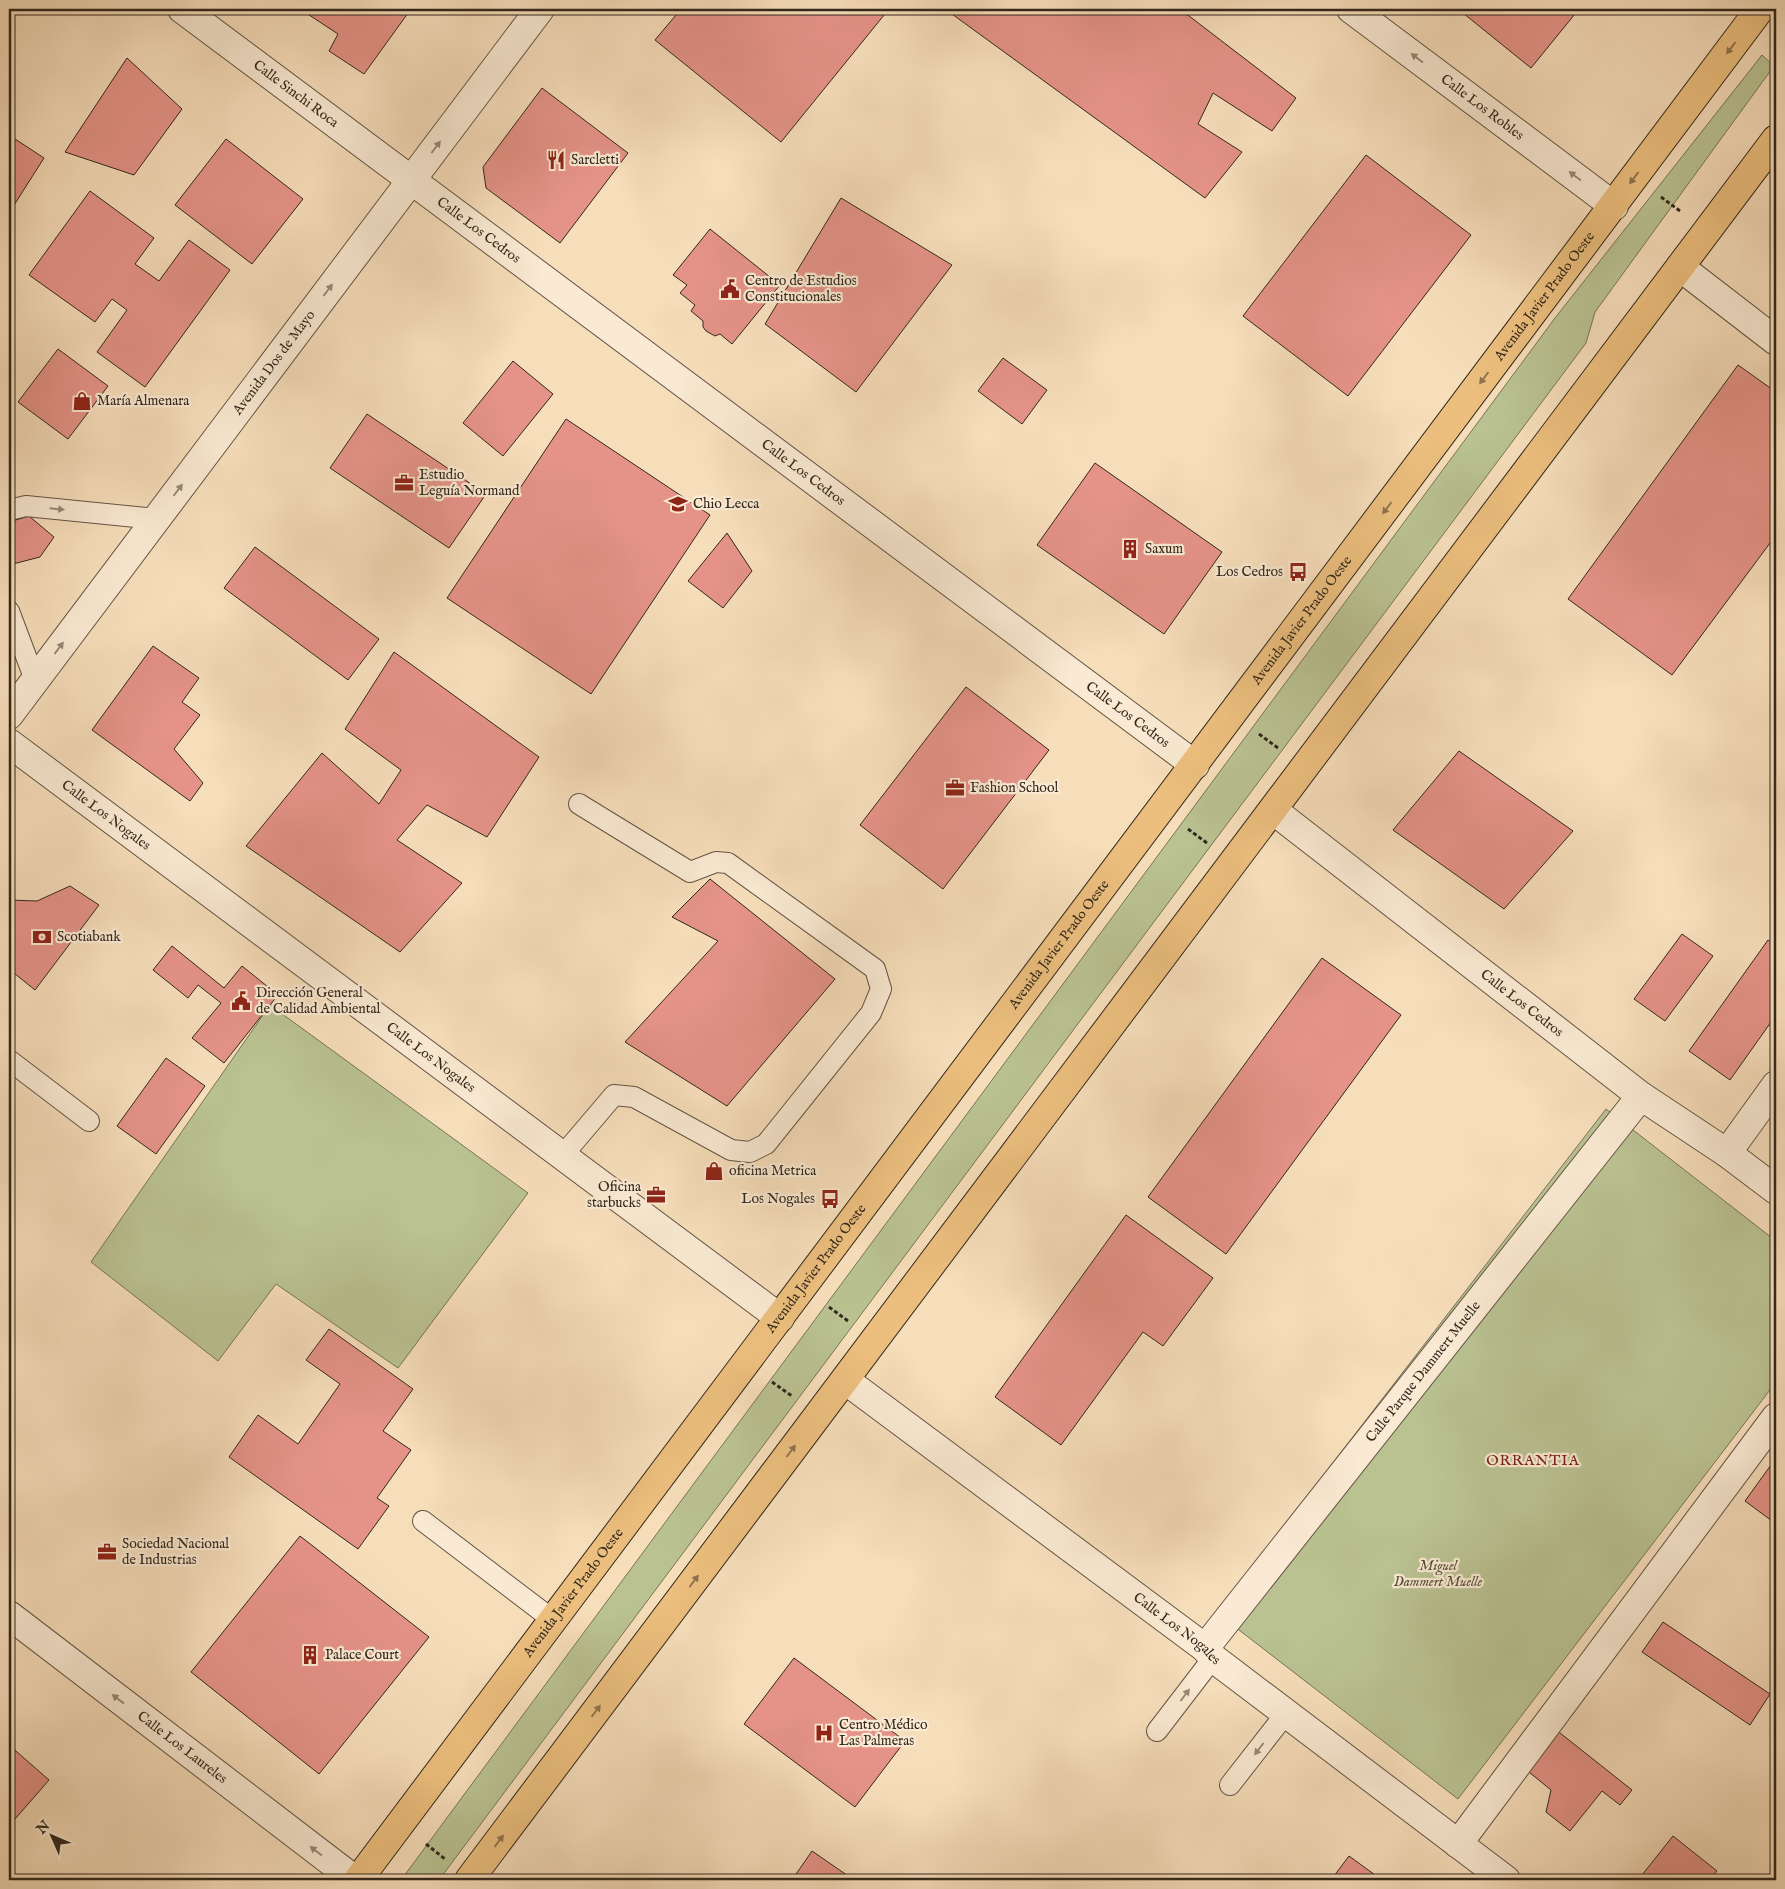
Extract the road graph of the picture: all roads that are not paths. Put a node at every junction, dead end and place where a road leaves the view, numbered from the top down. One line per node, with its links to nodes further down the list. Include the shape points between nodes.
1 (182, 9): 7 (street, Calle Sinchi Roca)
2 (540, 9): 7 (street, Avenida Dos de Mayo, one-way to 2)
3 (1351, 9): 8 (street, Calle Los Robles, one-way to 3)
4 (1762, 9): 5 (main road); 8 (main road, Avenida Javier Prado Oeste, one-way to 8)
5 (1776, 18)
6 (1776, 140): 9 (main road)
7 (410, 181): 12 (street, Avenida Dos de Mayo, one-way to 7); 17 (street, Calle Los Cedros)
8 (1614, 206): 17 (main road, Avenida Javier Prado Oeste, one-way to 17)
9 (1680, 267): 10 (street); 19 (main road)
10 (1776, 341)
11 (9, 510): 12 (lane, one-way to 12, via 26,506)
12 (156, 519): 14 (street, Avenida Dos de Mayo, one-way to 12)
13 (9, 611): 14 (lane)
14 (35, 680): 15 (street, Avenida Dos de Mayo)
15 (9, 715)
16 (9, 743): 25 (street, Calle Los Nogales)
17 (1194, 765): 27 (main road, Avenida Javier Prado Oeste)
18 (579, 804): 25 (lane, via 690,872 716,862 728,863 875,969 881,989 871,1013 766,1144 750,1152 731,1150 634,1097 622,1094 614,1095)
19 (1273, 810): 22 (street, Calle Los Cedros); 28 (main road)
20 (9, 1060): 23 (lane)
21 (1776, 1085): 24 (street)
22 (1642, 1096): 24 (street, Calle Los Cedros); 33 (street, Calle Parque Dammert Muelle)
23 (89, 1121)
24 (1727, 1153): 26 (street, Calle Los Cedros)
25 (563, 1155): 27 (street, Calle Los Nogales)
26 (1776, 1190)
27 (780, 1318): 32 (main road, Avenida Javier Prado Oeste)
28 (845, 1380): 33 (street, Calle Los Nogales); 38 (main road, one-way to 28)
29 (1776, 1417): 37 (street)
30 (423, 1521): 32 (lane)
31 (9, 1615): 39 (street, Calle Los Laureles, one-way to 31)
32 (553, 1620): 39 (main road, Avenida Javier Prado Oeste)
33 (1209, 1653): 34 (street, Calle Los Nogales); 35 (lane, one-way to 33)
34 (1287, 1712): 36 (lane, one-way to 36); 37 (street, Calle Los Nogales)
35 (1157, 1731)
36 (1230, 1785)
37 (1458, 1844): 40 (street, Calle Los Nogales)
38 (470, 1879)
39 (356, 1880)
40 (1506, 1880)

